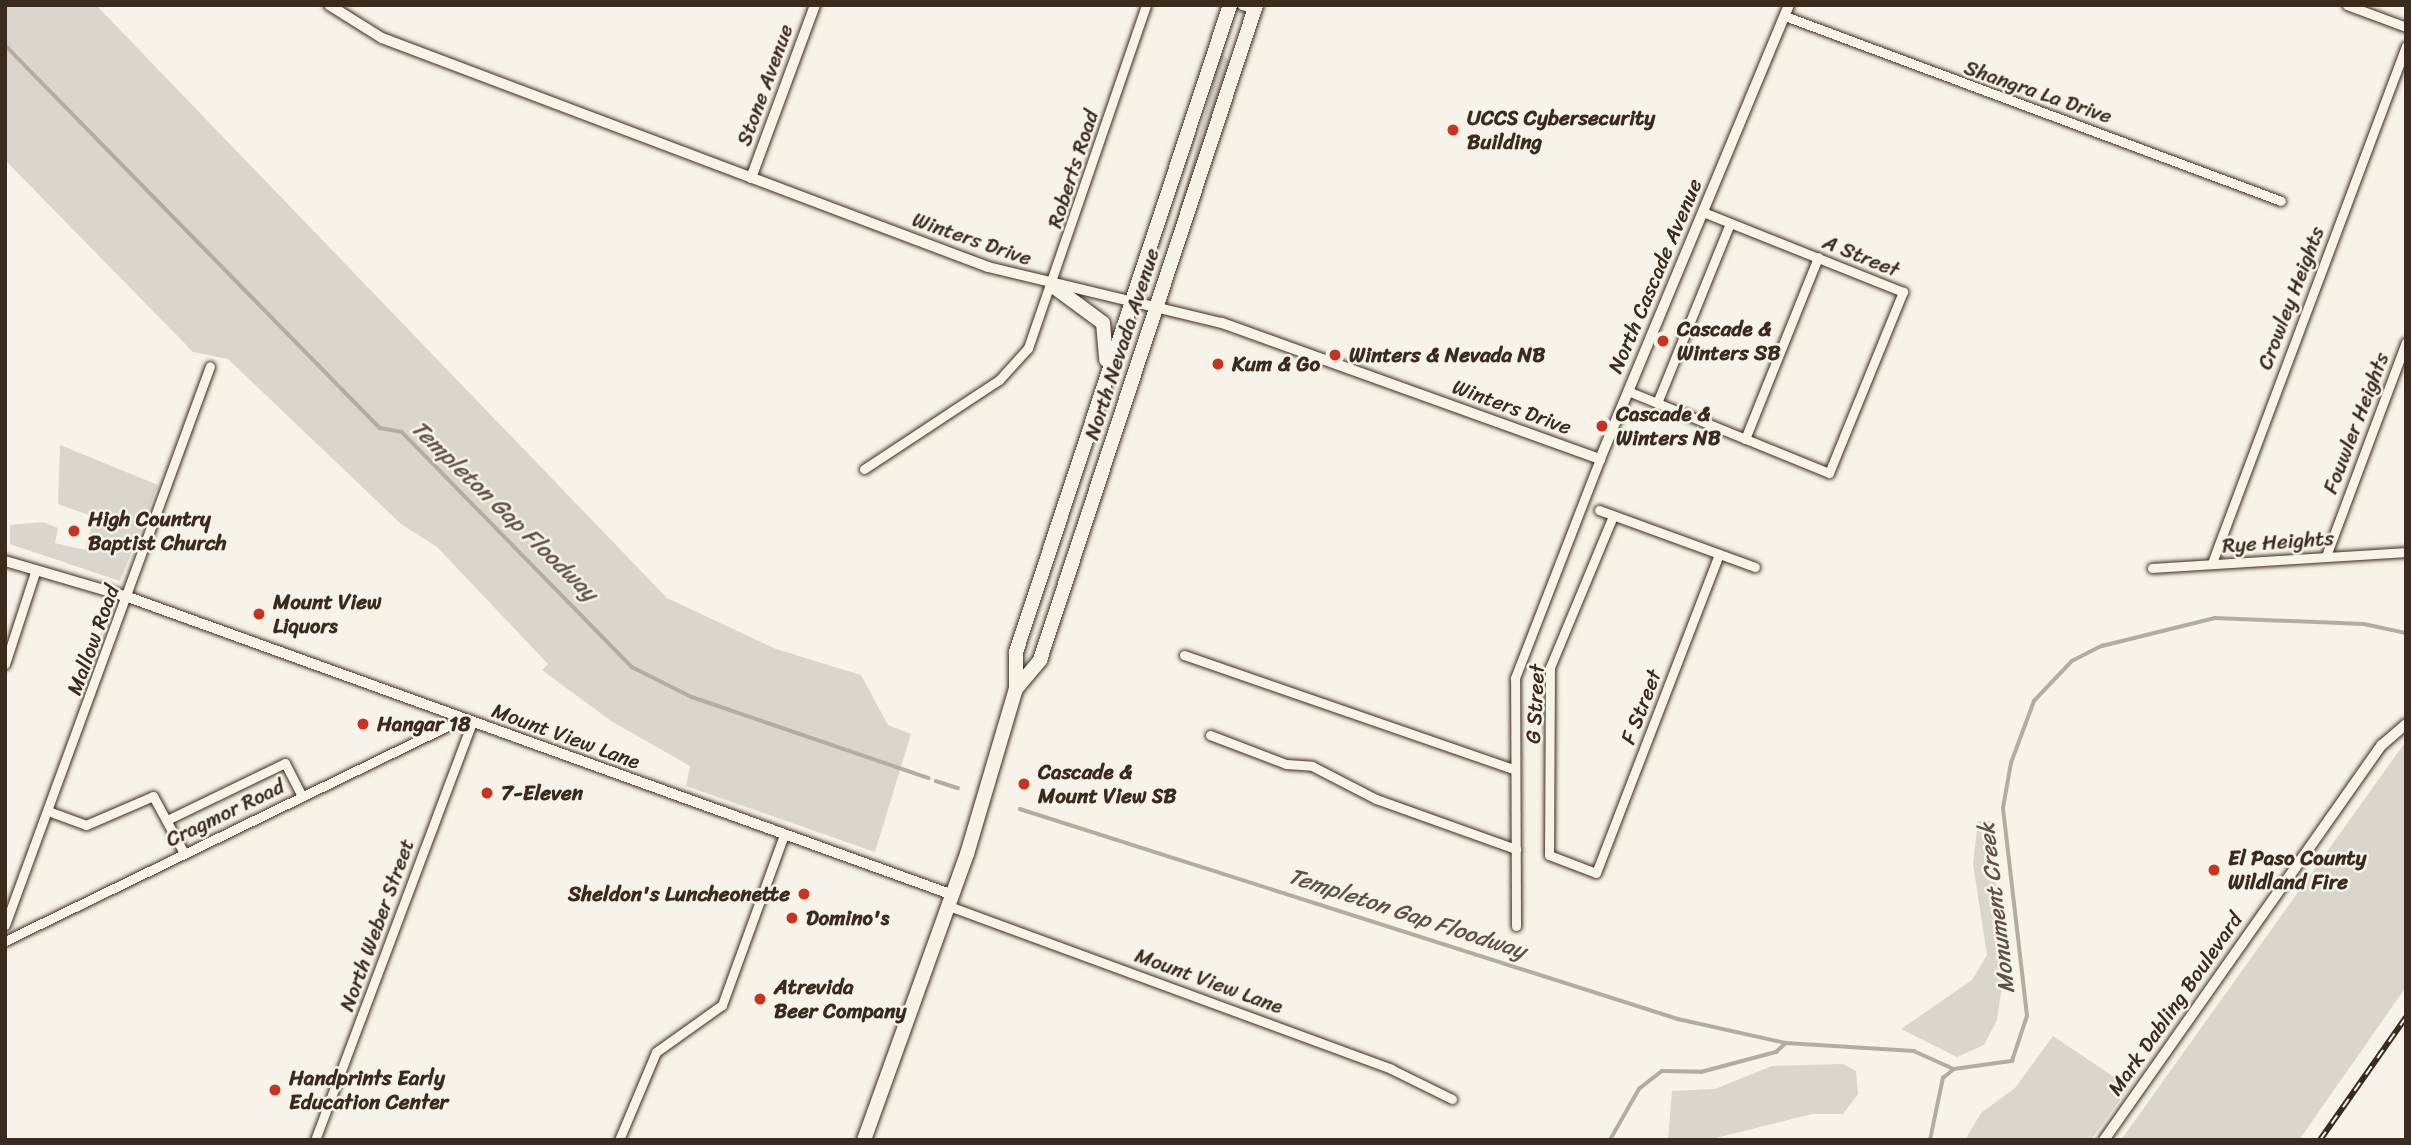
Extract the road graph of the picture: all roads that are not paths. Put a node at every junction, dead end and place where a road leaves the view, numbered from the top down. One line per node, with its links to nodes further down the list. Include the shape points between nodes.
1 (329, 5): 7 (street, Winters Drive)
2 (815, 5): 11 (street, Stone Avenue)
3 (1146, 5): 16 (street, Roberts Road)
4 (1230, 5): 17 (main road, North Nevada Avenue)
5 (2347, 5): 9 (street)
6 (1251, 7): 18 (main road, North Nevada Avenue)
7 (347, 10): 11 (street, Winters Drive, via 382,37)
8 (1787, 11): 12 (street, Shangra La Drive); 13 (street, North Cascade Avenue)
9 (2406, 27)
10 (2406, 46): 33 (street, Crowley Heights)
11 (751, 178): 16 (street, Winters Drive)
12 (2281, 201)
13 (1703, 212): 14 (street, A Street); 22 (street, North Cascade Avenue)
14 (1730, 223): 15 (street, A Street); 23 (street)
15 (1818, 257): 24 (street); 24 (street, A Street, via 1903,292 1829,473)
16 (1053, 286): 17 (street, Winters Drive); 21 (main road, via 1103,323 1107,350); 26 (street, Roberts Road, via 1034,337 1012,368)
17 (1130, 302): 18 (street, Winters Drive); 21 (main road, North Nevada Avenue)
18 (1156, 308): 25 (street, Winters Drive, via 1250,332); 40 (main road, North Nevada Avenue, via 1040,660)
19 (2406, 342): 31 (street, Fouwler Heights)
20 (210, 366): 37 (street, Mallow Road)
21 (1101, 391): 40 (main road, North Nevada Avenue, via 1016,652)
22 (1628, 391): 23 (street); 25 (street, North Cascade Avenue)
23 (1657, 403): 24 (street)
24 (1745, 439)
25 (1600, 459): 27 (street, North Cascade Avenue)
26 (864, 468)
27 (1582, 504): 28 (street); 44 (street, North Cascade Avenue, via 1517,668)
28 (1613, 516): 30 (street); 51 (street, G Street, via 1550,667 1549,855)
29 (2406, 551): 31 (street, Rye Heights)
30 (1719, 554): 34 (street); 51 (street, F Street)
31 (2326, 556): 33 (street, Rye Heights)
32 (5, 561): 36 (street, Mount View Lane)
33 (2212, 563): 35 (street, Rye Heights)
34 (1755, 567)
35 (2152, 568)
36 (35, 572): 37 (street, Mount View Lane); 39 (street)
37 (128, 597): 41 (street, Mount View Lane); 46 (street, Mallow Road)
38 (1184, 654): 44 (street)
39 (5, 664)
40 (1016, 689): 52 (main road, North Nevada Avenue)
41 (467, 721): 45 (street, Cragmor Road); 48 (street, Mount View Lane); 57 (street, North Weber Street)
42 (2406, 724): 60 (street, Mark Dabling Boulevard, via 2382,746)
43 (1210, 735): 49 (street, via 1286,764 1312,766 1376,799)
44 (1514, 769): 49 (street, North Cascade Avenue)
45 (301, 795): 47 (street, via 285,763); 50 (street, Cragmor Road)
46 (48, 811): 47 (street, via 86,825 153,796); 53 (street, Mallow Road)
47 (167, 820): 50 (street)
48 (784, 835): 52 (street, Mount View Lane); 58 (street, via 722,1005 656,1052)
49 (1516, 849): 54 (street, North Cascade Avenue)
50 (184, 853): 55 (street, Cragmor Road)
51 (1595, 873)
52 (951, 900): 56 (street, Mount View Lane, via 1391,1069); 59 (main road, North Nevada Avenue)
53 (5, 925)
54 (1516, 926)
55 (5, 941)
56 (1452, 1099)
57 (316, 1140)
58 (620, 1140)
59 (864, 1140)
60 (2105, 1140)

